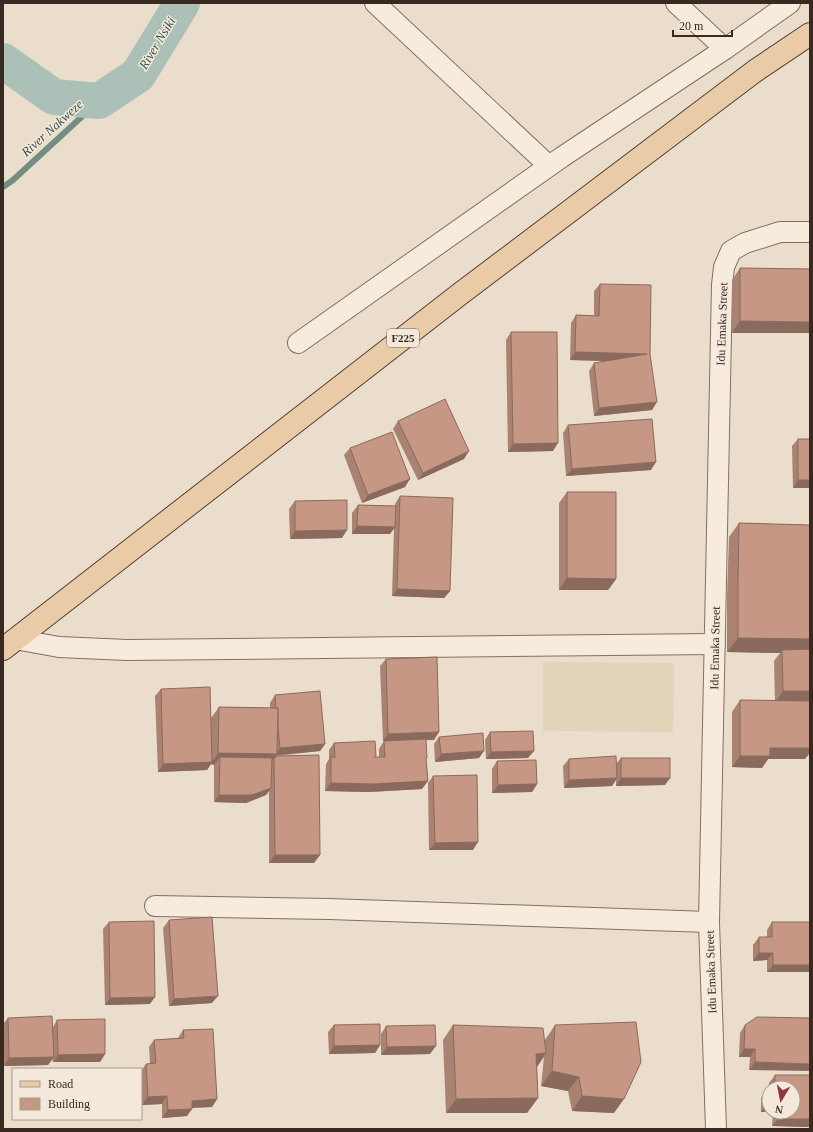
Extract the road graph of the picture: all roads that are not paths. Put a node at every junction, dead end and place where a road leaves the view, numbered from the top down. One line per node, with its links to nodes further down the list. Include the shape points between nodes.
1 (375, 3): 6 (street)
2 (676, 3): 5 (street)
3 (790, 3): 5 (street)
4 (810, 34): 9 (main road, F225, via 756,71 460,294)
5 (725, 49): 6 (street)
6 (549, 166): 8 (street)
7 (810, 232): 10 (street, Idu Emaka Street, via 780,232 745,242 731,251 724,267)
8 (298, 343)
9 (9, 644): 10 (street, via 127,650)
10 (715, 644): 12 (street, Idu Emaka Street)
11 (155, 906): 12 (street, via 329,909)
12 (709, 922): 13 (street, Idu Emaka Street)
13 (716, 1129)

